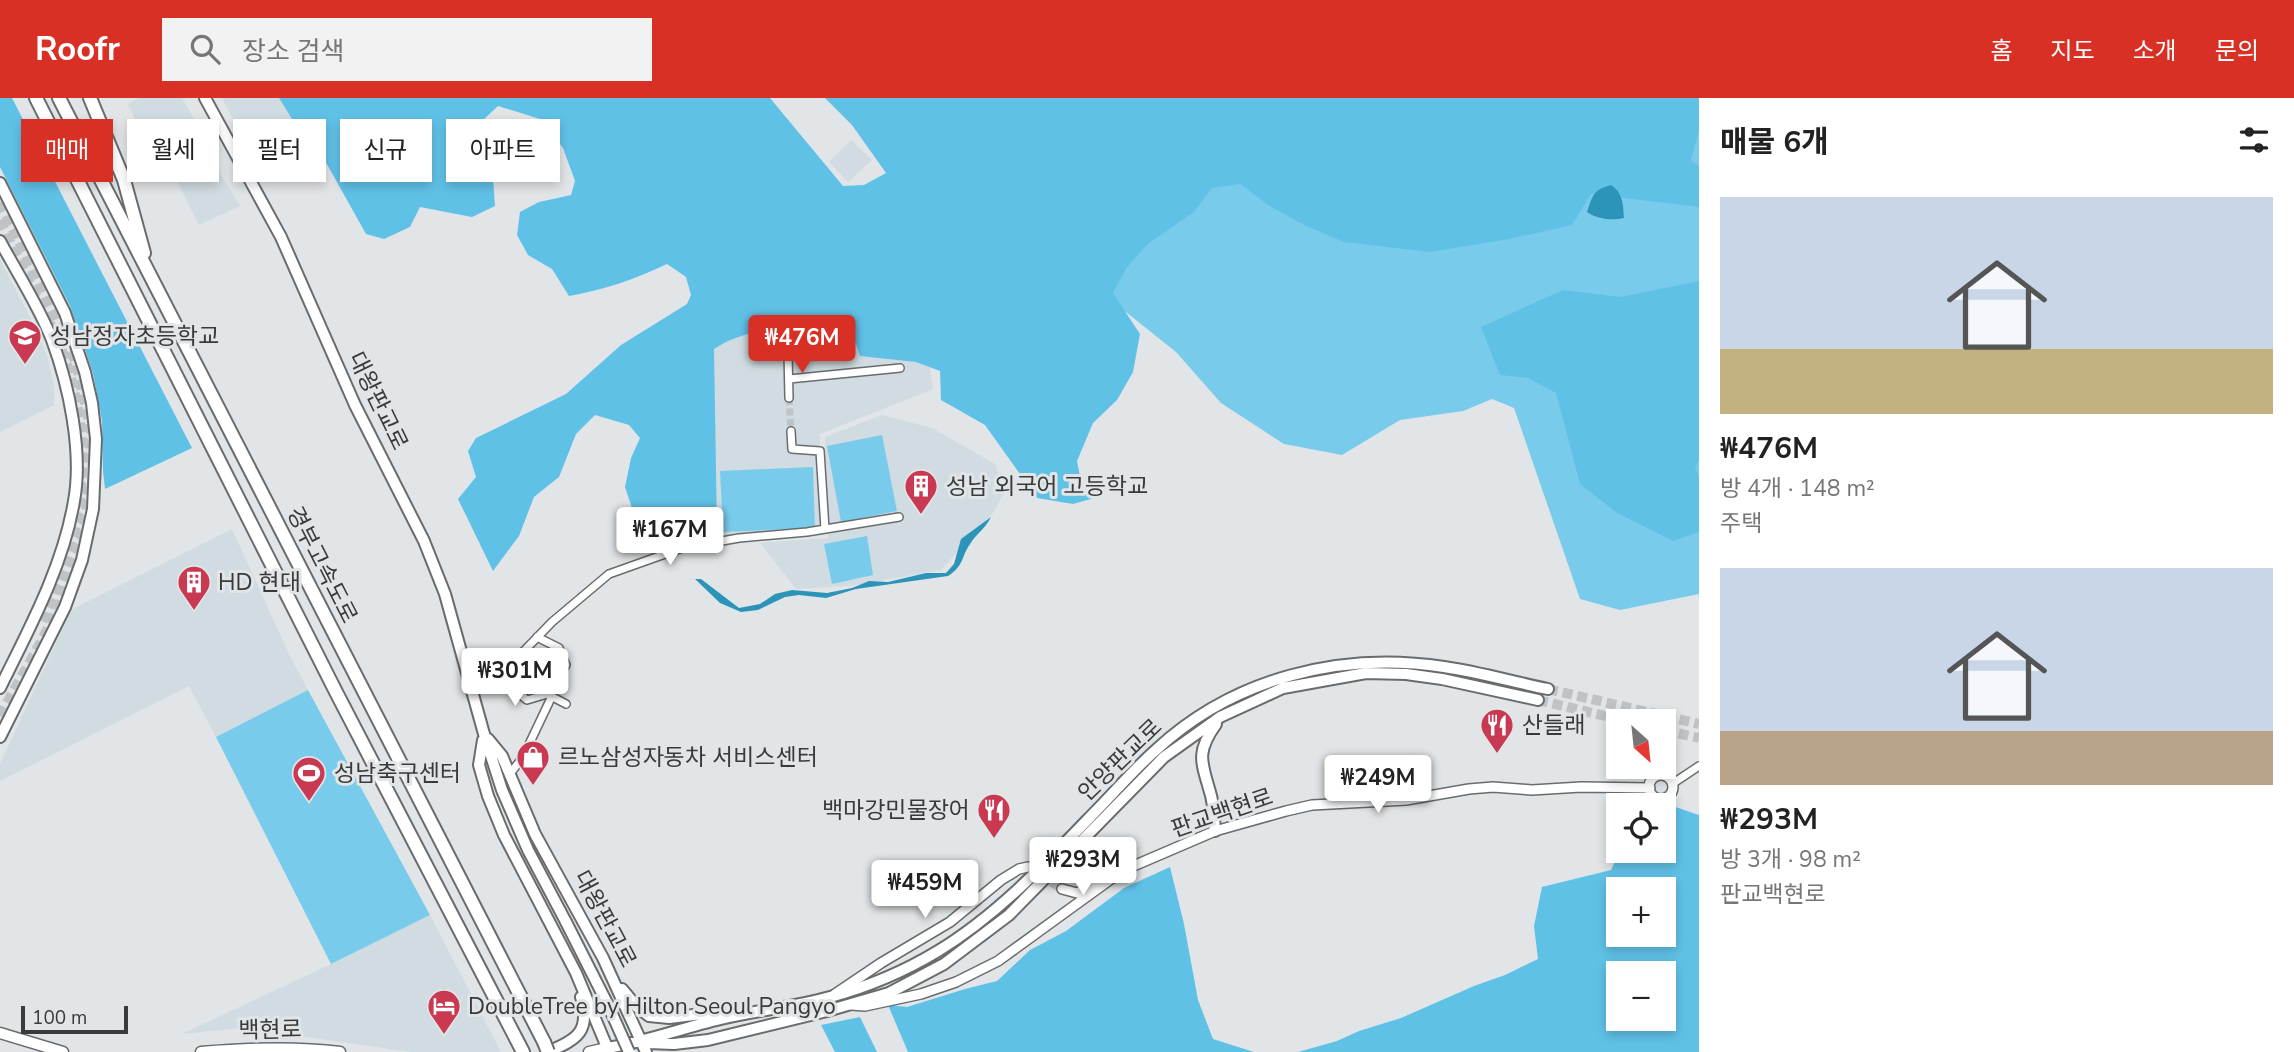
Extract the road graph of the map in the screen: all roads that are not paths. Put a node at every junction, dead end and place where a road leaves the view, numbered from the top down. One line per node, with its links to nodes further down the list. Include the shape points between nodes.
1 (36, 98): 44 (highway, 경부고속도로)
2 (59, 98): 7 (highway, 경부고속도로)
3 (90, 98): 7 (highway, via 124,180)
4 (205, 98): 17 (main road, 대왕판교로, via 281,237 355,405 424,541 445,594)
5 (0, 183): 25 (main road, via 65,313 85,372 96,439 93,509 82,560 65,607)
6 (0, 241): 18 (main road, via 51,337 67,389 76,473 61,554)
7 (150, 277): 42 (highway, 경부고속도로)
8 (788, 353): 10 (street)
9 (900, 368): 10 (street)
10 (789, 379): 11 (street)
11 (789, 398)
12 (791, 431): 14 (street, via 792,449 820,451)
13 (899, 517): 14 (street)
14 (825, 529): 15 (street, via 682,548 609,574)
15 (537, 637): 16 (street, via 522,653); 20 (street, via 559,648 566,666)
16 (510, 657): 17 (street); 20 (street, via 526,680 522,695 527,701)
17 (468, 676): 24 (main road, 대왕판교로)
18 (0, 688)
19 (1548, 689): 36 (main road, 안양판교로, via 1444,667 1365,663 1279,677 1239,694 1157,748 1000,907 938,951 881,980)
20 (549, 695): 22 (street); 27 (street, via 523,757)
21 (1538, 700): 23 (main road, 안양판교로, via 1442,679 1366,673 1283,688)
22 (566, 704)
23 (1220, 717): 30 (main road, via 1202,747 1201,762); 37 (main road, 안양판교로, via 1164,757 998,923 944,964 889,993)
24 (484, 734): 27 (main road, 대왕판교로, via 502,756); 35 (main road, 대왕판교로, via 480,765 503,835); 49 (main road, 대왕판교로, bridge, via 517,828)
25 (0, 737)
26 (1699, 766): 28 (street)
27 (509, 775): 34 (main road, 대왕판교로, via 535,834)
28 (1672, 784): 29 (street, via 1669,778 1659,776); 29 (street, via 1664,799 1653,795)
29 (1650, 788): 30 (street, 판교백현로, via 1469,789 1406,800 1312,805)
30 (1215, 831): 32 (street, 판교백현로)
31 (1028, 867): 36 (street, via 1001,880 950,922)
32 (1111, 879): 33 (street, 판교백현로); 33 (street, via 1077,893 1062,889 1068,900)
33 (1067, 912): 37 (street, 판교백현로, via 998,961 956,982 865,1006)
34 (603, 958): 38 (main road, via 624,992 649,1016 702,1014); 41 (main road, 대왕판교로)
35 (576, 973): 42 (main road, via 584,1007 582,1031 571,1042); 43 (main road, 대왕판교로)
36 (829, 998): 38 (main road, 안양판교로)
37 (846, 1004): 40 (main road, 안양판교로)
38 (722, 1019): 41 (main road, 안양판교로)
39 (0, 1033): 45 (main road)
40 (708, 1040): 41 (main road, 안양판교로); 50 (main road)
41 (644, 1047): 43 (main road, 안양판교로)
42 (547, 1049)
43 (608, 1050): 48 (main road)
44 (523, 1051)
45 (63, 1052)
46 (201, 1052): 47 (main road, 백현로, via 242,1048)
47 (340, 1052)
48 (589, 1052)
49 (629, 1052)
50 (692, 1052)

